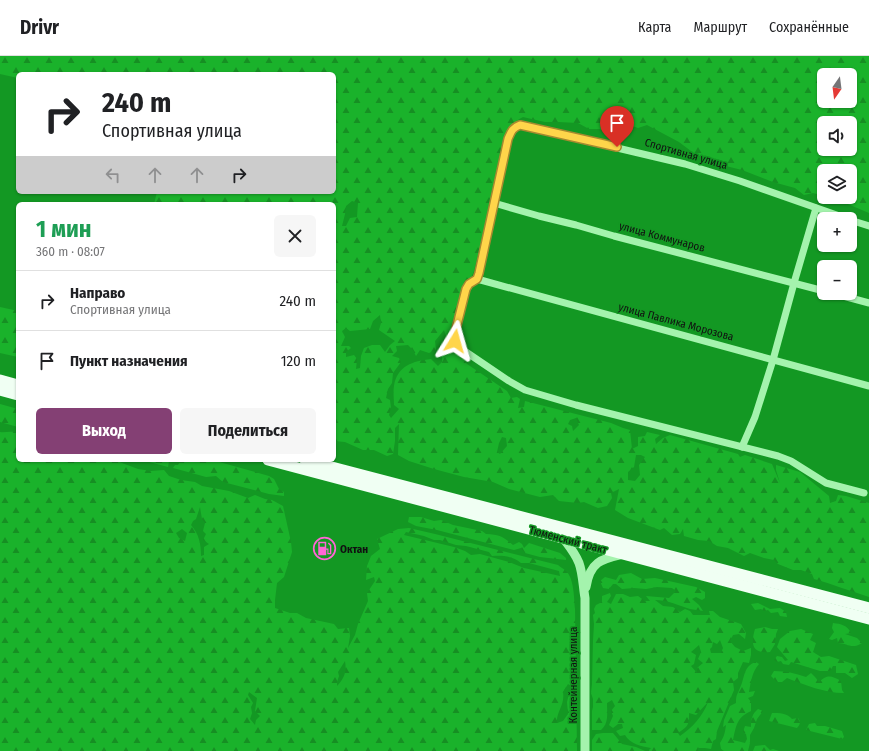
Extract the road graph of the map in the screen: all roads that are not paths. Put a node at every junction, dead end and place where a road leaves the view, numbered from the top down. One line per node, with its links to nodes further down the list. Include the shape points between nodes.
1 (494, 203): 2 (street, Спортивная улица, via 508,139 512,130 520,125 685,164); 6 (street); 7 (street, улица Коммунаров)
2 (816, 208): 3 (street, Спортивная улица); 7 (street)
3 (828, 212)
4 (857, 222): 5 (street, Спортивная улица)
5 (869, 226)
6 (477, 279): 11 (street, улица Павлика Морозова); 17 (street, via 466,289 455,341 466,352 509,381 535,394)
7 (794, 283): 8 (street, улица Коммунаров); 11 (street)
8 (817, 289)
9 (857, 300): 10 (street)
10 (869, 303)
11 (773, 360): 14 (street, улица Павлика Морозова); 17 (street, via 755,417)
12 (0, 380): 13 (main road)
13 (16, 384)
14 (869, 386)
15 (0, 390): 16 (main road)
16 (16, 394)
17 (742, 447): 20 (street, via 778,456 826,483)
18 (276, 462): 21 (main road, Тюменский тракт)
19 (313, 462): 24 (main road, Тюменский тракт)
20 (864, 493)
21 (563, 538): 22 (main road, Тюменский тракт); 23 (street, Контейнерная улица, via 580,565)
22 (623, 554): 23 (street, Контейнерная улица, via 609,557 595,565 588,579); 25 (main road, Тюменский тракт)
23 (584, 598): 26 (street, Контейнерная улица)
24 (869, 608)
25 (869, 619)
26 (585, 751)

